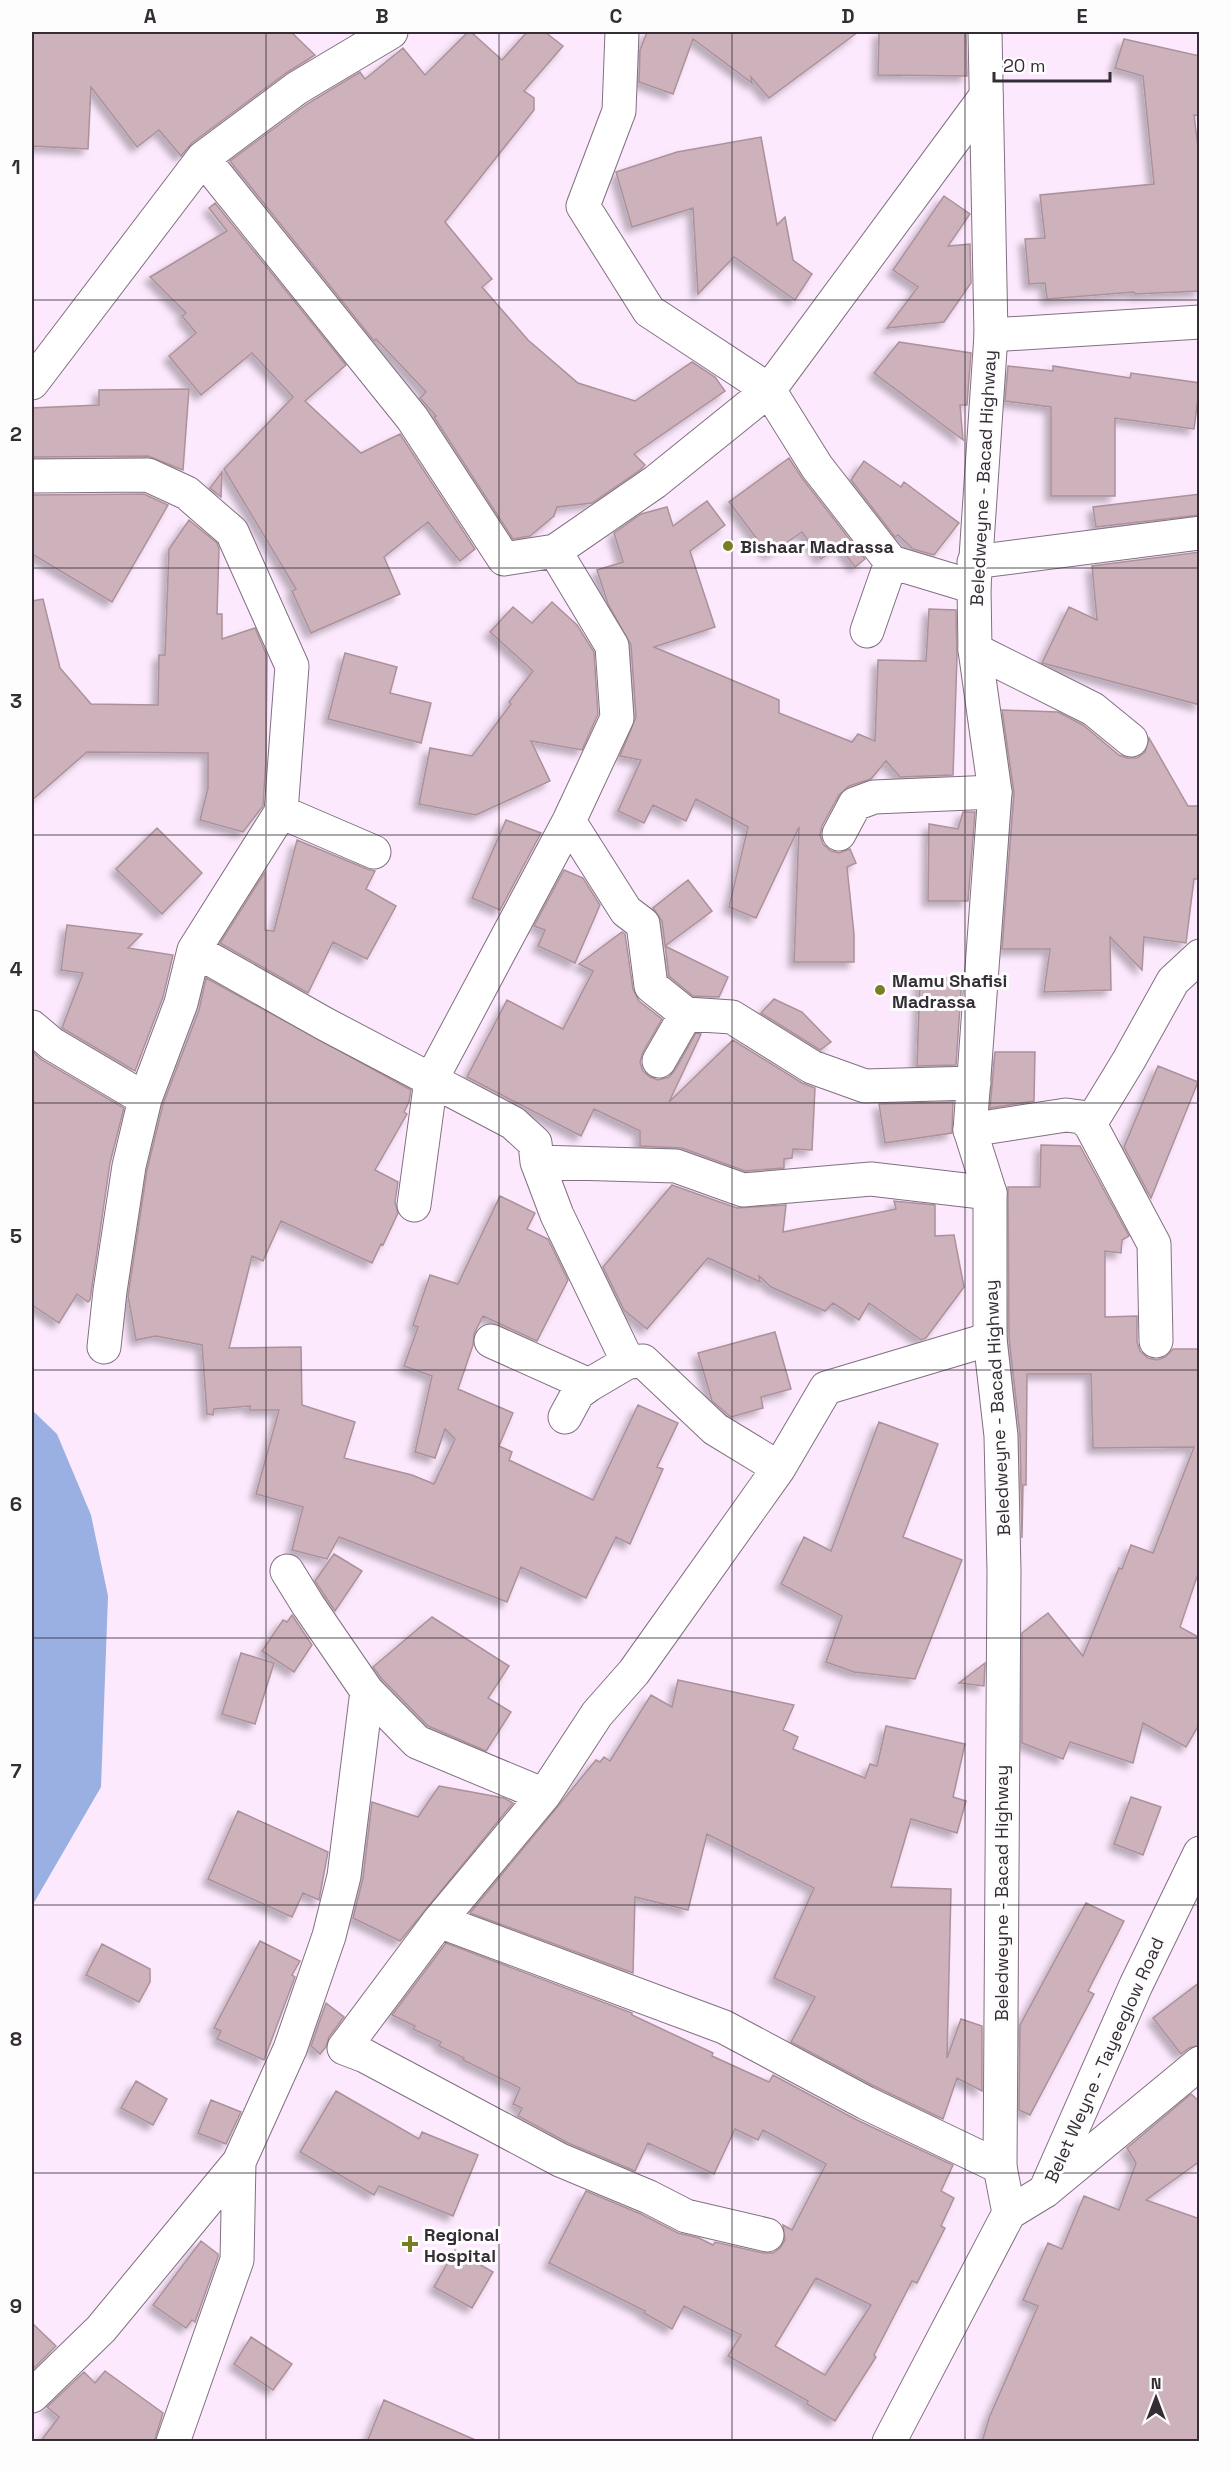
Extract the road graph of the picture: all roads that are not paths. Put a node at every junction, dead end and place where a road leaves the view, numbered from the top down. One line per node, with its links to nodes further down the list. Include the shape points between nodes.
1 (391, 32): 5 (street, via 297,88)
2 (622, 32): 9 (street, via 619,111 583,206 649,311)
3 (985, 32): 4 (street, Beledweyne - Bacad Highway)
4 (986, 96): 7 (street, Beledweyne - Bacad Highway); 9 (street)
5 (203, 158): 8 (street); 12 (street, via 412,418 504,559)
6 (1200, 322): 7 (street)
7 (991, 335): 14 (street, Beledweyne - Bacad Highway)
8 (32, 383)
9 (769, 390): 12 (street, via 654,483); 13 (street, via 817,467)
10 (32, 477): 19 (street, via 148,475 187,493 232,532 292,666)
11 (1200, 532): 14 (street)
12 (555, 551): 20 (street, via 612,646 617,718)
13 (891, 562): 14 (street); 15 (street)
14 (974, 574): 16 (street, Beledweyne - Bacad Highway)
15 (867, 631)
16 (975, 650): 17 (street, via 1093,709); 18 (street, Beledweyne - Bacad Highway)
17 (1131, 740)
18 (995, 792): 21 (street, via 874,797 855,804); 29 (street, Beledweyne - Bacad Highway)
19 (281, 812): 22 (street); 23 (street)
20 (568, 821): 25 (street, via 627,911 643,924 651,986); 28 (street)
21 (838, 834)
22 (374, 852)
23 (194, 950): 28 (street); 30 (street, via 182,1003)
24 (1200, 956): 31 (street, via 1173,981)
25 (686, 1014): 27 (street); 29 (street, via 732,1017 812,1067 865,1086)
26 (32, 1027): 30 (street, via 52,1044)
27 (659, 1061)
28 (431, 1080): 33 (street, via 513,1123 536,1143); 35 (street)
29 (974, 1083): 32 (street, Beledweyne - Bacad Highway)
30 (144, 1099): 39 (street, via 129,1166)
31 (1090, 1124): 32 (street, via 1081,1117 1066,1115); 38 (street, via 1154,1244)
32 (970, 1130): 34 (street, Beledweyne - Bacad Highway)
33 (537, 1162): 34 (street, via 676,1166 743,1190 871,1179); 40 (street, via 557,1215)
34 (990, 1193): 36 (street, Beledweyne - Bacad Highway)
35 (414, 1205)
36 (990, 1339): 43 (street, via 826,1388); 51 (street, Beledweyne - Bacad Highway, via 1001,1436 1004,1572)
37 (491, 1341): 41 (street)
38 (1156, 1341)
39 (104, 1347)
40 (628, 1362): 41 (street); 43 (street, via 643,1361 715,1429)
41 (589, 1385): 42 (street, via 578,1393)
42 (565, 1417)
43 (779, 1468): 46 (street, via 634,1672 597,1714)
44 (286, 1571): 45 (street)
45 (367, 1691): 46 (street, via 417,1742); 50 (street, via 344,1876 328,1936 290,2049)
46 (544, 1795): 48 (street)
47 (1200, 1853): 52 (street, Belet Weyne - Tayeeglow Road, via 1136,1985)
48 (439, 1921): 51 (street, via 724,2026 866,2103); 54 (street, via 344,2048 560,2160 686,2216)
49 (1194, 2077): 52 (street)
50 (239, 2162): 55 (street, via 101,2329); 56 (street, via 237,2260)
51 (1000, 2167): 53 (street, Beledweyne - Bacad Highway)
52 (1046, 2191): 53 (street, Belet Weyne - Tayeeglow Road)
53 (1009, 2213): 57 (street)
54 (766, 2235)
55 (32, 2396)
56 (173, 2442)
57 (889, 2442)

